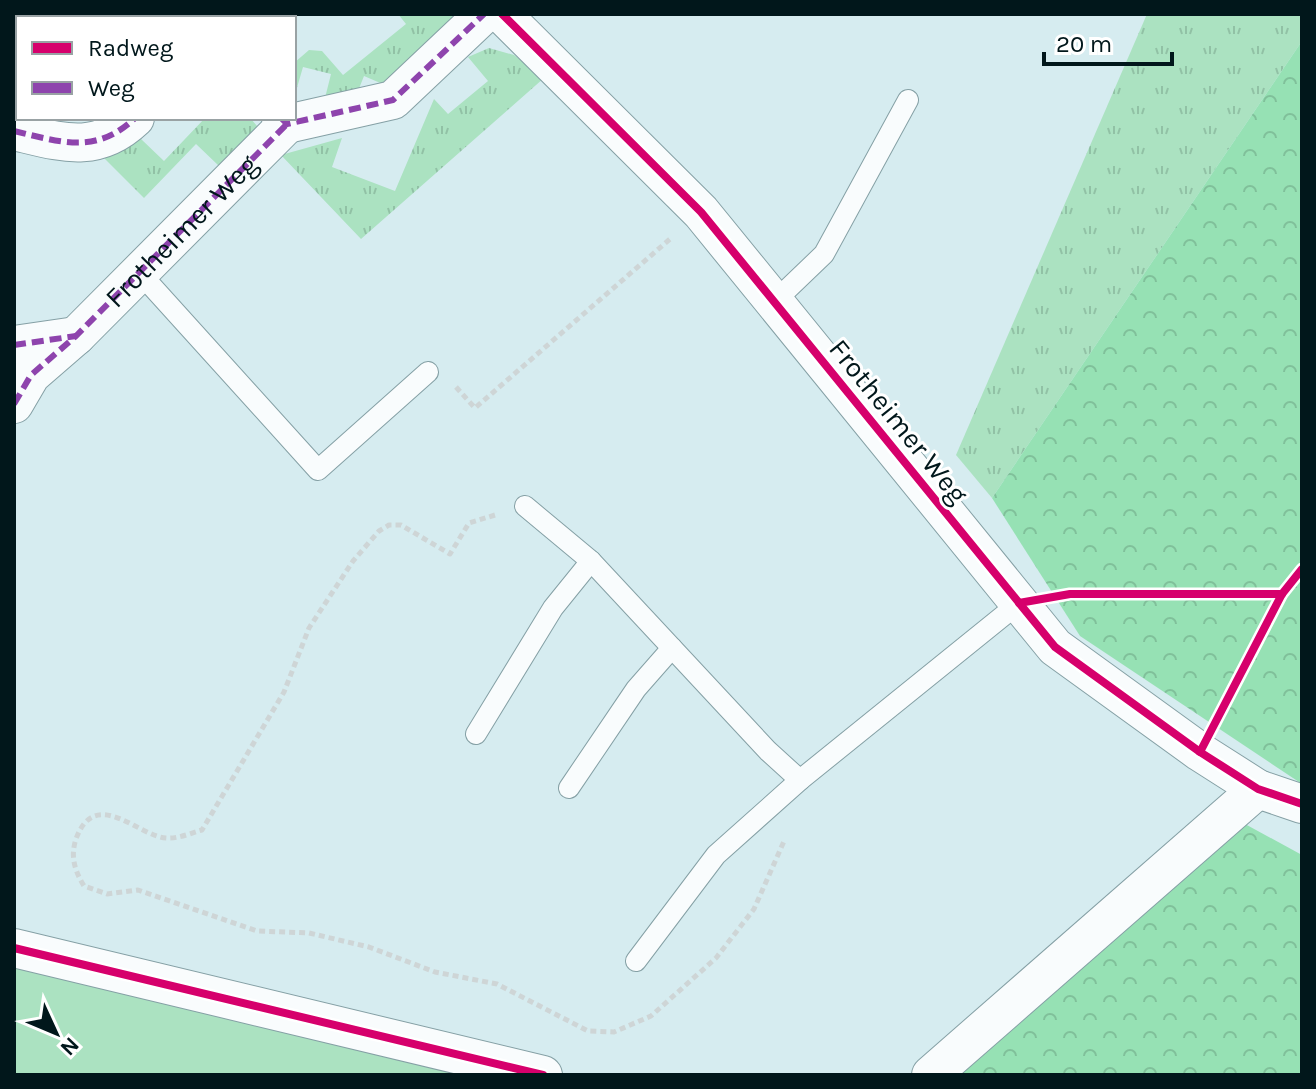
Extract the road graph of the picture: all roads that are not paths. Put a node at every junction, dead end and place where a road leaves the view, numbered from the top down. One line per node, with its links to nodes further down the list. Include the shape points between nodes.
1 (484, 14): 4 (street, Frotheimer Weg, via 393,100)
2 (502, 14): 9 (street, Frotheimer Weg, via 701,212)
3 (908, 100): 9 (lane, via 824,254)
4 (296, 119)
5 (132, 120): 7 (street, via 98,143 65,143)
6 (284, 121): 8 (street, Frotheimer Weg)
7 (14, 131)
8 (139, 272): 10 (street, Frotheimer Weg); 12 (lane, via 318,470)
9 (774, 302): 16 (street, Frotheimer Weg)
10 (76, 336): 11 (street); 13 (street, Frotheimer Weg, via 31,375)
11 (14, 345)
12 (428, 372)
13 (14, 404)
14 (525, 506): 15 (lane)
15 (591, 561): 17 (lane); 18 (lane, via 553,608)
16 (1019, 603): 19 (lane); 21 (street, Frotheimer Weg, via 1055,647)
17 (672, 648): 19 (lane); 20 (lane, via 636,689)
18 (476, 734)
19 (794, 785): 24 (lane, via 716,855)
20 (569, 788)
21 (1258, 789): 22 (street, Frotheimer Weg); 26 (street)
22 (1302, 804)
23 (14, 948): 25 (street)
24 (636, 961)
25 (543, 1075)
26 (931, 1075)

